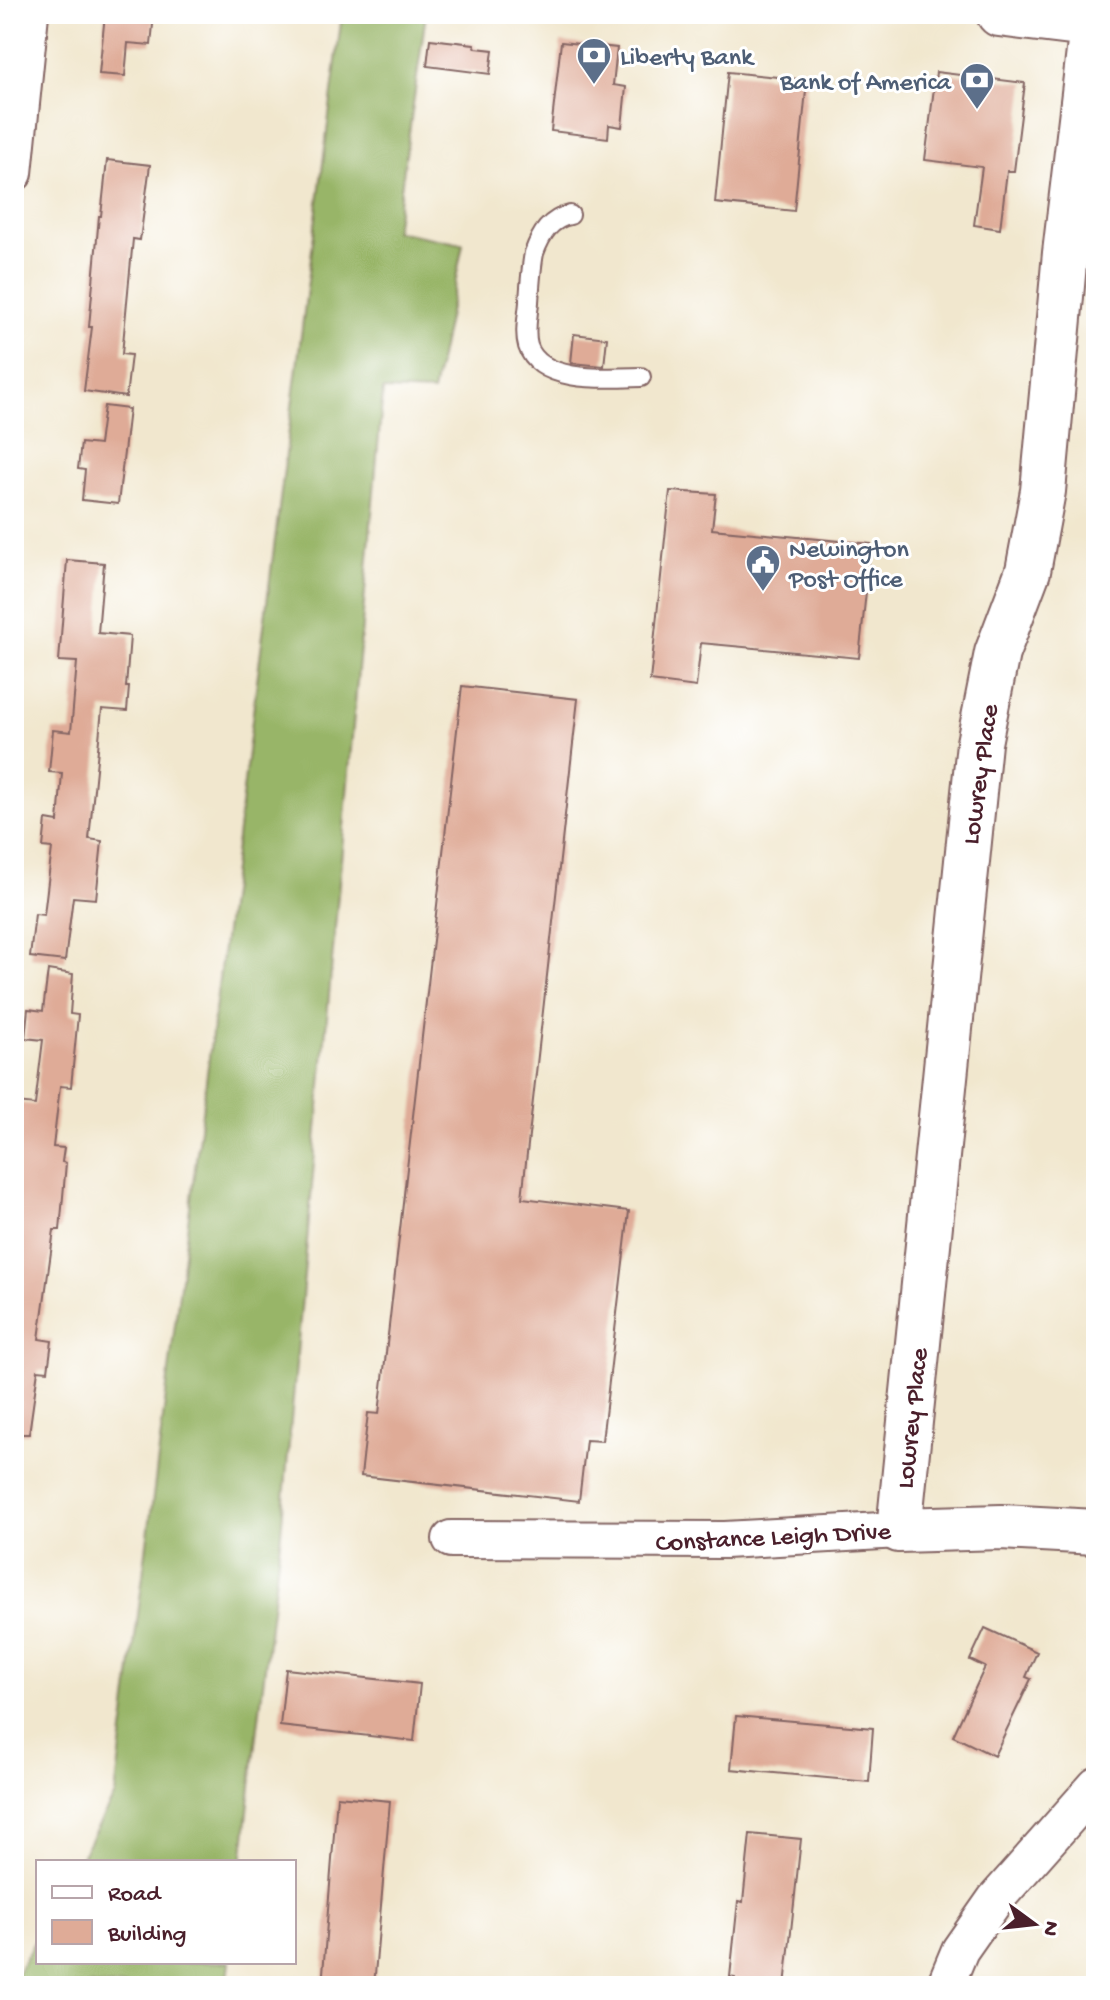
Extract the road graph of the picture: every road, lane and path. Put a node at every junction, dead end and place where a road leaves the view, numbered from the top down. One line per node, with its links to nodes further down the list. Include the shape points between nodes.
1 (30, 14): 4 (street)
2 (1002, 14): 3 (street)
3 (1094, 26): 7 (street, Lowrey Place, via 1065,253 1043,491 1028,571 997,653 979,743)
4 (14, 173)
5 (570, 215): 6 (lane, via 550,224 534,253 527,331 531,353 549,369 568,374)
6 (641, 377)
7 (899, 1530): 8 (street, Constance Leigh Drive, via 1001,1527); 9 (street, Constance Leigh Drive, via 725,1540)
8 (1096, 1532)
9 (451, 1539)
10 (1096, 1786): 11 (street, via 995,1900 960,1950)
11 (945, 1986)

